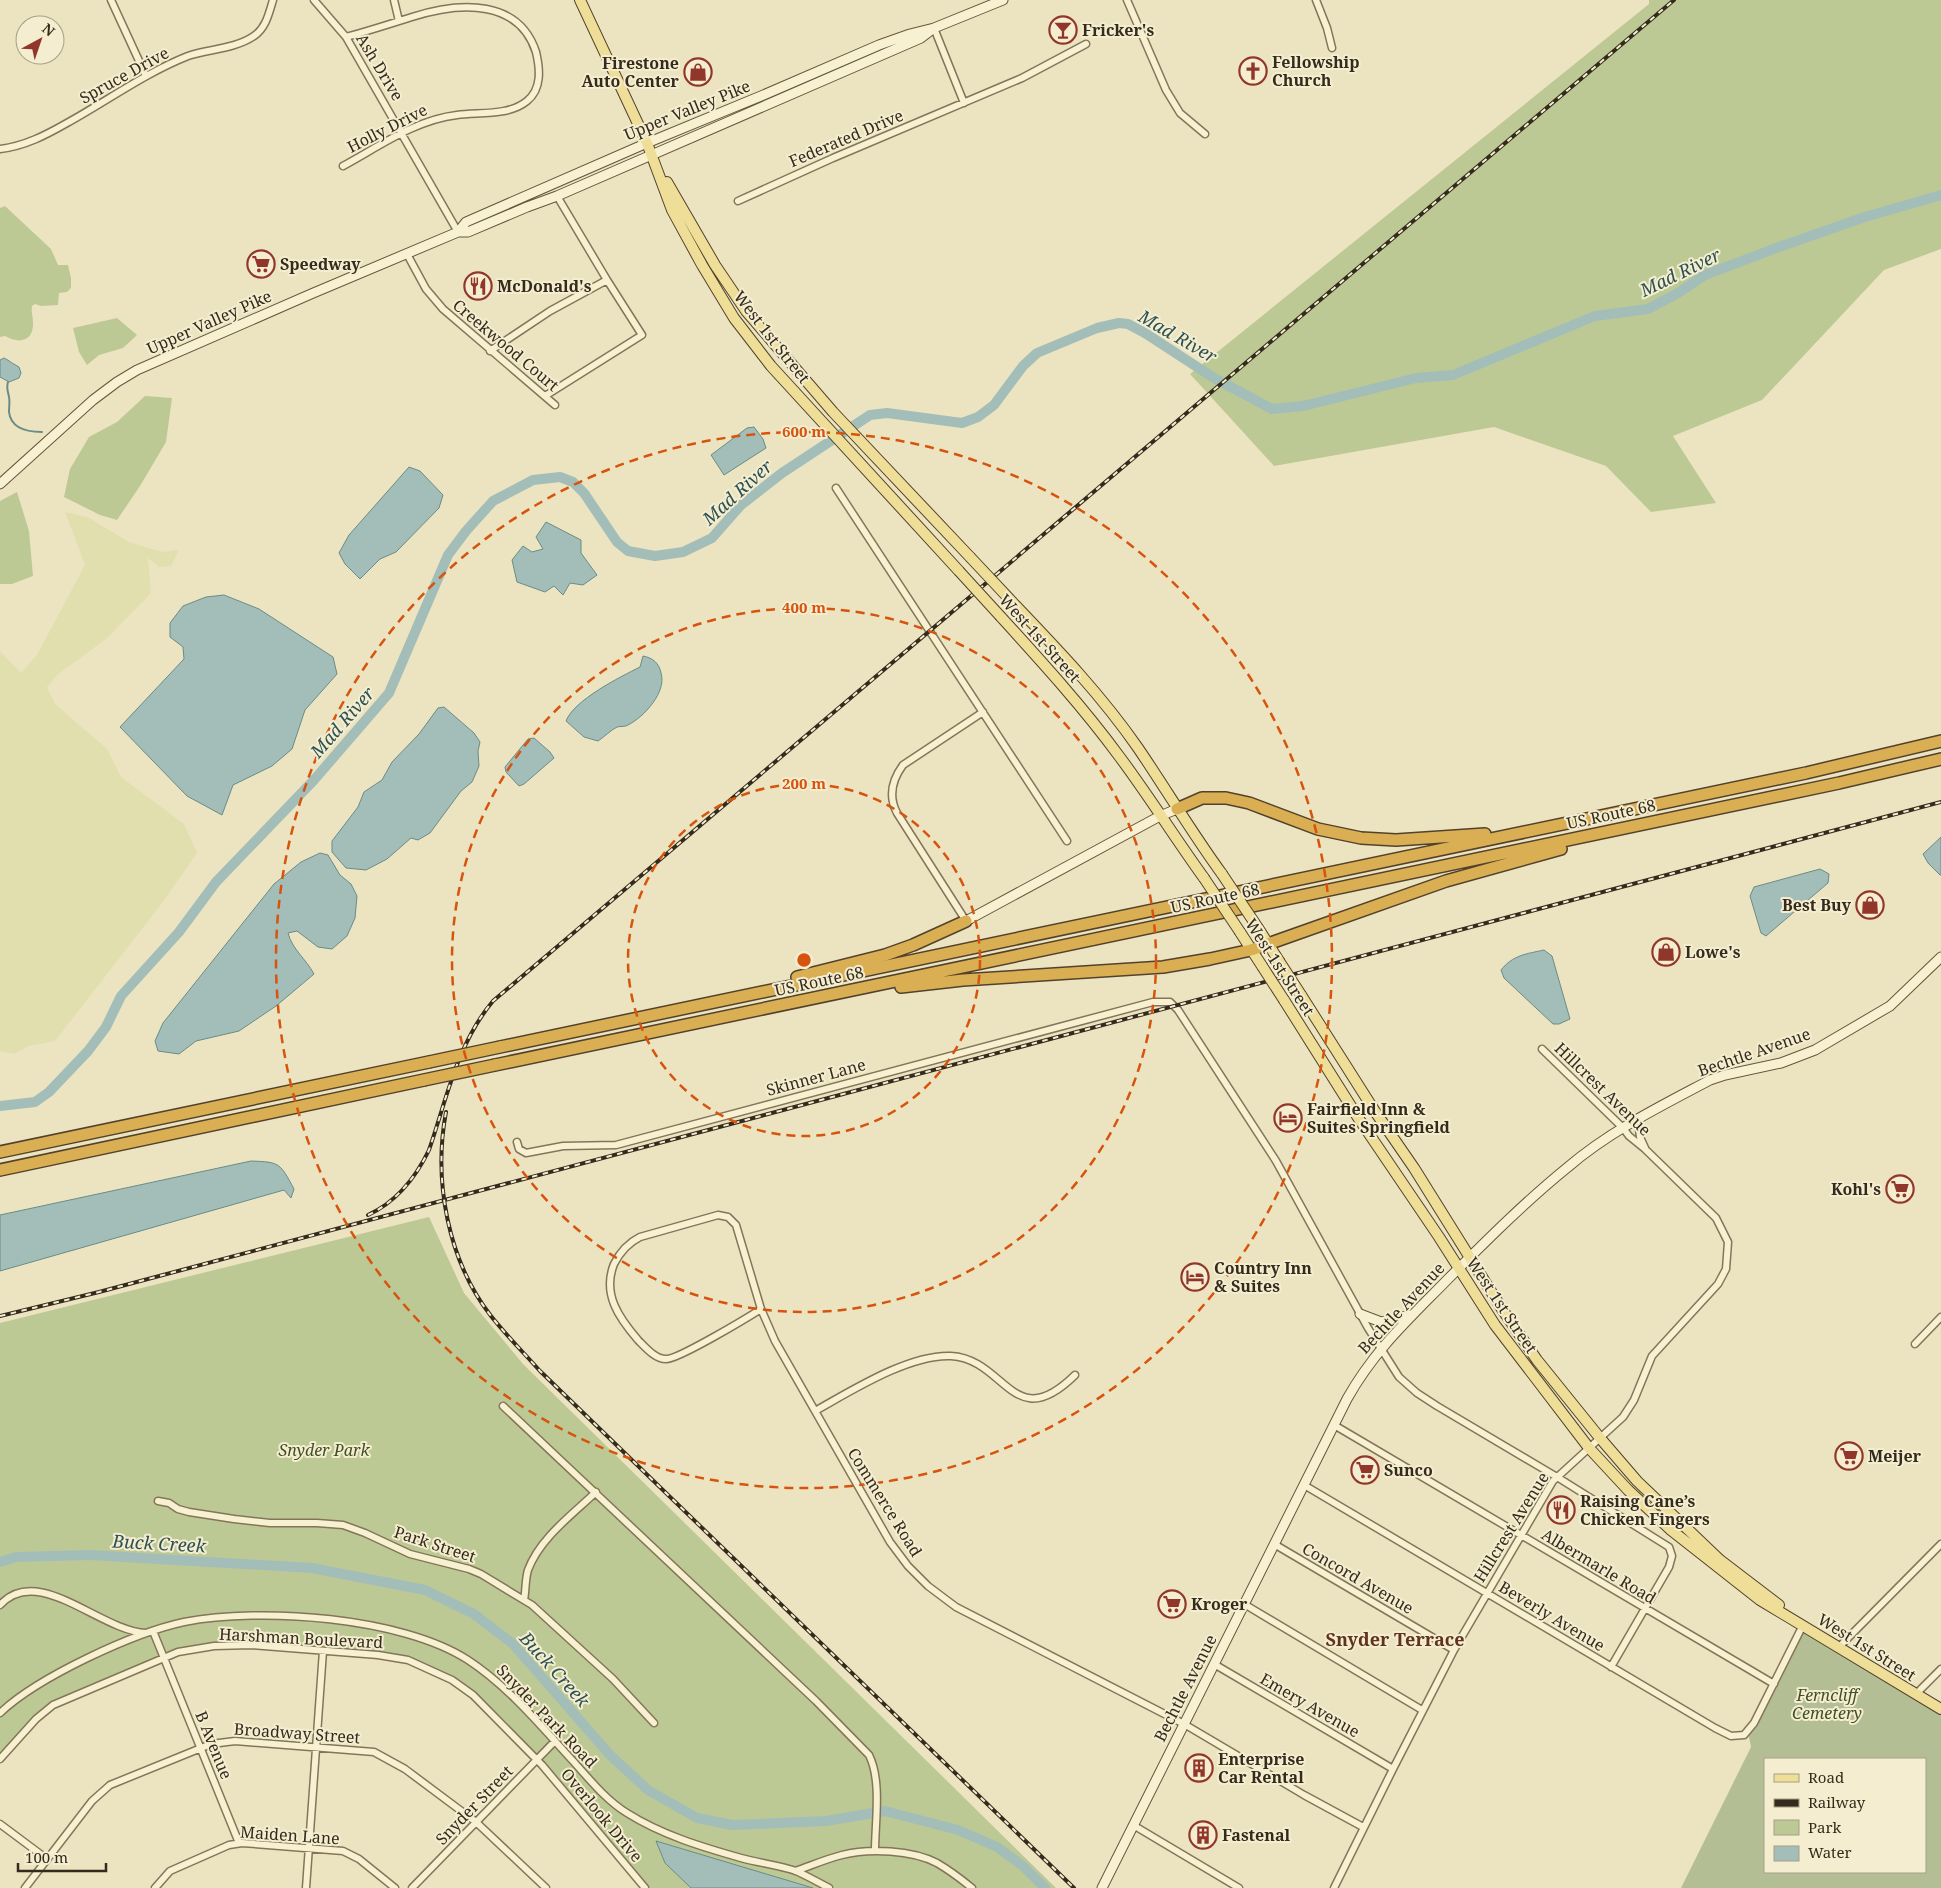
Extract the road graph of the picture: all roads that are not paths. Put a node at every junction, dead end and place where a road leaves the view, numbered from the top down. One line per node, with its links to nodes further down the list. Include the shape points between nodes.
1 (111, 0): 16 (street)
2 (273, 0): 16 (street, Spruce Drive, via 265,24 251,38 189,56)
3 (314, 0): 13 (street, Ash Drive)
4 (394, 0): 11 (street)
5 (580, 0): 20 (main road, West 1st Street)
6 (1003, 0): 12 (street, Upper Valley Pike)
7 (1127, 0): 19 (street, via 1166,90 1180,113)
8 (1316, 0): 15 (street)
9 (492, 2): 11 (street, via 468,2)
10 (502, 6): 18 (street, Holly Drive, via 520,19 534,44 539,78 532,96 513,109 441,117)
11 (399, 21): 13 (street)
12 (934, 28): 17 (street); 20 (street, Upper Valley Pike, via 878,45); 22 (street, Upper Valley Pike, via 921,38)
13 (346, 37): 18 (street, Ash Drive)
14 (1086, 44): 17 (street, Federated Drive, via 1022,78)
15 (1332, 48)
16 (146, 76): 21 (street, Spruce Drive, via 53,131 22,145)
17 (964, 103): 26 (street, Federated Drive)
18 (402, 133): 24 (street, Holly Drive); 27 (street, Ash Drive)
19 (1205, 134)
20 (646, 143): 22 (main road, West 1st Street); 23 (street, Upper Valley Pike)
21 (0, 149)
22 (652, 155): 25 (street, Upper Valley Pike); 38 (main road, West 1st Street, bridge, via 715,265 746,311 833,412 1074,668 1137,747); 39 (main road, West 1st Street, bridge, via 672,210 734,318 821,422 1058,679 1120,757)
23 (597, 164): 25 (street, via 594,170 562,183); 27 (street, Upper Valley Pike, via 466,222)
24 (343, 166)
25 (556, 196): 27 (street, Upper Valley Pike, via 468,232); 29 (street)
26 (738, 201)
27 (458, 232): 28 (street, Upper Valley Pike)
28 (407, 254): 30 (street, Creekwood Court, via 432,298); 33 (street, Upper Valley Pike, via 167,356 124,378 93,400)
29 (606, 280): 30 (street, via 550,311); 31 (street, via 642,335)
30 (490, 351): 31 (street, Creekwood Court)
31 (545, 396): 32 (street, Creekwood Court)
32 (555, 405)
33 (0, 484)
34 (836, 488): 35 (street)
35 (982, 712): 42 (street); 43 (street, via 903,765 894,778 891,793 897,813)
36 (1941, 741): 41 (highway, US Route 68, via 1806,773)
37 (1941, 759): 40 (highway, US Route 68)
38 (1177, 809): 39 (street); 41 (highway, via 1202,798 1226,798 1318,828 1380,840 1420,840); 44 (main road, West 1st Street, bridge)
39 (1160, 816): 43 (street); 45 (main road, West 1st Street, bridge)
40 (1679, 817): 44 (highway, via 1480,870); 47 (highway, US Route 68)
41 (1531, 830): 48 (highway, US Route 68)
42 (1067, 841)
43 (966, 921): 48 (highway, via 913,946)
44 (1268, 944): 45 (highway); 56 (main road, West 1st Street, bridge)
45 (1251, 950): 47 (highway, via 1184,965); 57 (main road, West 1st Street, bridge)
46 (1941, 957): 50 (street, Bechtle Avenue, via 1890,1006 1815,1050 1781,1063 1710,1080)
47 (852, 990): 55 (highway, US Route 68, bridge)
48 (722, 1000): 54 (highway, US Route 68, bridge)
49 (1542, 1049): 51 (street, Hillcrest Avenue)
50 (1638, 1121): 51 (street, Bechtle Avenue); 53 (street, Hillcrest Avenue)
51 (1624, 1128): 53 (street, Hillcrest Avenue); 56 (street, Bechtle Avenue, via 1568,1166)
52 (517, 1142): 59 (street, Skinner Lane, via 519,1149 526,1153 569,1145 616,1145 1126,1010 1161,1001 1170,1002 1276,1161)
53 (1645, 1149): 68 (street, Hillcrest Avenue, via 1716,1218 1728,1242 1728,1259 1718,1284 1652,1356 1629,1409)
54 (0, 1152)
55 (0, 1170)
56 (1470, 1257): 57 (street, Bechtle Avenue); 68 (main road, West 1st Street, via 1537,1360)
57 (1458, 1269): 60 (street, Bechtle Avenue); 69 (main road, West 1st Street, via 1494,1325)
58 (761, 1310): 58 (street, Commerce Road, via 671,1359 664,1359 652,1354 630,1330 616,1309 610,1293 610,1279 620,1253 632,1241 650,1233 718,1216 728,1218 736,1225); 66 (street, Commerce Road)
59 (1360, 1314): 60 (street, via 1381,1322); 63 (street)
60 (1412, 1315): 63 (street, Bechtle Avenue)
61 (1941, 1317): 62 (street)
62 (1915, 1344)
63 (1380, 1349): 67 (street, Bechtle Avenue, via 1360,1376); 70 (street, via 1399,1377 1417,1393)
64 (1075, 1375): 66 (street, via 1046,1396 1023,1397 1010,1391 981,1366 961,1358 943,1356 900,1367)
65 (503, 1406): 72 (street)
66 (815, 1411): 97 (street, Commerce Road, via 890,1542 928,1586 981,1621)
67 (1334, 1425): 71 (street, Bechtle Avenue); 74 (street, Albermarle Road)
68 (1600, 1438): 69 (street, Hillcrest Avenue); 82 (main road, West 1st Street, via 1637,1481 1720,1560)
69 (1589, 1448): 70 (street, Hillcrest Avenue); 82 (main road, West 1st Street, via 1671,1530 1760,1600)
70 (1557, 1477): 74 (street, Hillcrest Avenue); 81 (street, via 1669,1547 1672,1553 1669,1567)
71 (1304, 1485): 75 (street, Bechtle Avenue); 77 (street, Beverly Avenue)
72 (596, 1492): 78 (street, via 539,1549 528,1570); 110 (street, via 869,1755 876,1782)
73 (158, 1501): 78 (street, Park Street, via 189,1512 234,1519 343,1525 410,1554 469,1569)
74 (1522, 1535): 77 (street, Hillcrest Avenue); 81 (street, Albermarle Road)
75 (1274, 1544): 79 (street, Bechtle Avenue); 85 (street, Concord Avenue)
76 (1941, 1544): 84 (street)
77 (1486, 1593): 85 (street, Hillcrest Avenue); 89 (street, Beverly Avenue)
78 (524, 1600): 96 (street, Park Street, via 592,1660)
79 (1244, 1604): 88 (street, Bechtle Avenue); 94 (street)
80 (0, 1605): 83 (street, Snyder Park Road, via 17,1593 40,1591 104,1620 134,1631)
81 (1644, 1609): 89 (street); 91 (street, Albermarle Road)
82 (1803, 1625): 84 (main road, West 1st Street); 91 (street)
83 (151, 1632): 87 (street, B Avenue); 95 (street, Snyder Park Road, via 52,1677); 98 (street, Snyder Park Road, via 195,1620 270,1616 334,1621 406,1632 450,1650 485,1672)
84 (1839, 1647): 92 (main road, West 1st Street)
85 (1454, 1650): 94 (street, Hillcrest Avenue)
86 (323, 1651): 87 (street, Harshman Boulevard, via 229,1645 189,1649); 100 (street); 102 (street, Harshman Boulevard, via 395,1657 437,1672 473,1695)
87 (163, 1658): 99 (street, B Avenue); 101 (street, Harshman Boulevard, via 53,1705)
88 (1214, 1664): 97 (street, Bechtle Avenue); 103 (street, Emery Avenue)
89 (1611, 1667): 91 (street, Beverly Avenue, via 1736,1737 1744,1735 1754,1723)
90 (1941, 1669): 92 (street)
91 (1774, 1684)
92 (1916, 1694): 93 (main road, West 1st Street)
93 (1941, 1709)
94 (1422, 1710): 103 (street, Hillcrest Avenue)
95 (0, 1713)
96 (654, 1723)
97 (1184, 1724): 106 (street, Bechtle Avenue); 107 (street, Commerce Road)
98 (555, 1741): 102 (street, Snyder Street); 112 (street, Snyder Park Road, via 599,1790 639,1821 702,1847)
99 (201, 1747): 100 (street, Broadway Street, via 235,1741); 108 (street, B Avenue); 111 (street, Broadway Street, via 104,1789)
100 (316, 1748): 104 (street, Broadway Street, via 362,1750 384,1756); 109 (street)
101 (0, 1759)
102 (537, 1760): 104 (street, Snyder Street); 120 (street, Overlook Drive)
103 (1393, 1769): 107 (street, Hillcrest Avenue)
104 (476, 1822): 113 (street, Broadway Street); 118 (street, Snyder Street)
105 (0, 1824): 111 (street)
106 (1133, 1825): 123 (street, Bechtle Avenue); 124 (street)
107 (1363, 1827): 125 (street, Hillcrest Avenue)
108 (239, 1844): 109 (street, Maiden Lane); 115 (street, Maiden Lane, via 229,1845 170,1871)
109 (309, 1848): 116 (street); 117 (street, Maiden Lane, via 350,1853)
110 (875, 1851): 112 (street, via 844,1855); 122 (street, via 927,1859)
111 (47, 1859): 114 (street, Broadway Street)
112 (795, 1871): 121 (street, Snyder Park Road)
113 (537, 1885): 119 (street, Broadway Street)
114 (25, 1888)
115 (155, 1888)
116 (306, 1888)
117 (395, 1888)
118 (412, 1888)
119 (546, 1888)
120 (645, 1888)
121 (829, 1888)
122 (972, 1888)
123 (1102, 1888)
124 (1238, 1888)
125 (1334, 1888)

